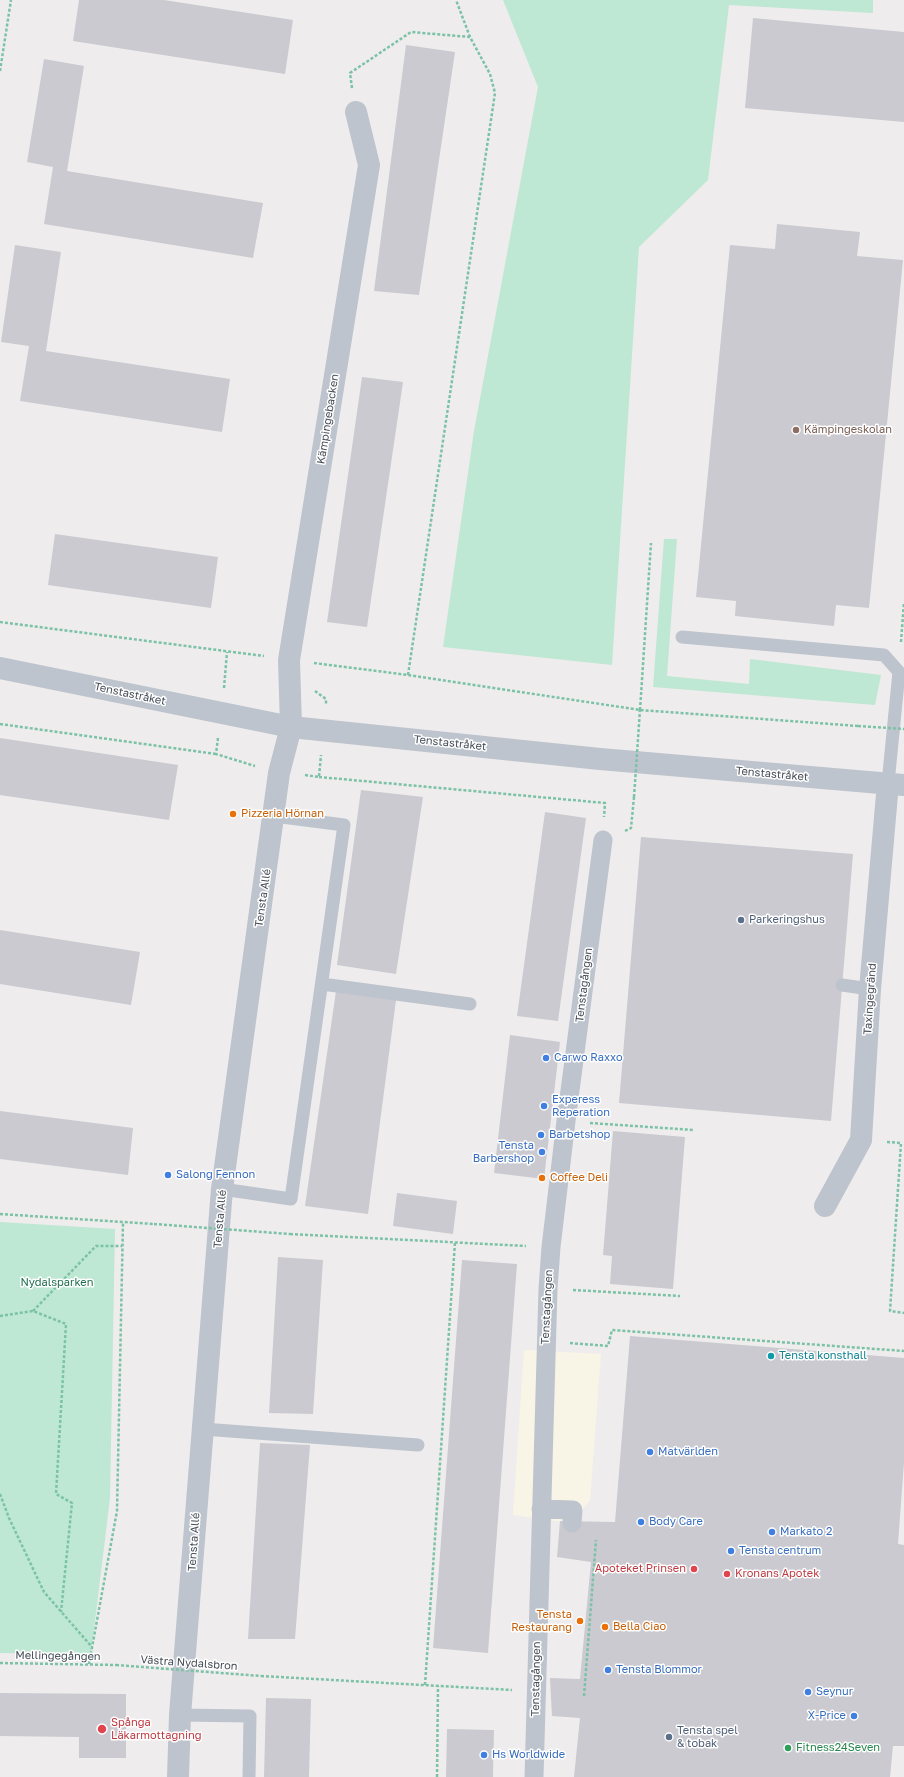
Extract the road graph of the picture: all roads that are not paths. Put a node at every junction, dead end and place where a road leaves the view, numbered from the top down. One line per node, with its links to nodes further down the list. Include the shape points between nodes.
1 (356, 112): 4 (street, Kämpingebacken, via 369,165 297,661)
2 (682, 638): 5 (lane, via 884,655 899,672)
3 (0, 668): 4 (street, Tenstastråket)
4 (290, 727): 5 (street, Tenstastråket, via 600,759); 6 (street, Tensta Allé, via 279,773)
5 (896, 784): 10 (street, Taxingegränd)
6 (274, 816): 8 (lane, via 344,825); 12 (street, Tensta Allé)
7 (603, 840): 16 (street, Tenstagången, via 551,1247 545,1342)
8 (322, 984): 11 (lane); 12 (lane, via 291,1198)
9 (842, 985): 10 (lane)
10 (870, 989): 13 (street, Taxingegränd, via 861,1140)
11 (470, 1004)
12 (222, 1189): 14 (street, Tensta Allé)
13 (825, 1206)
14 (202, 1429): 15 (lane); 18 (street, Tensta Allé)
15 (418, 1445)
16 (541, 1509): 17 (street, via 573,1510); 21 (street, Tenstagången)
17 (572, 1523)
18 (180, 1715): 19 (street, Tensta Allé); 20 (lane, via 250,1716)
19 (178, 1777)
20 (248, 1777)
21 (534, 1777)

